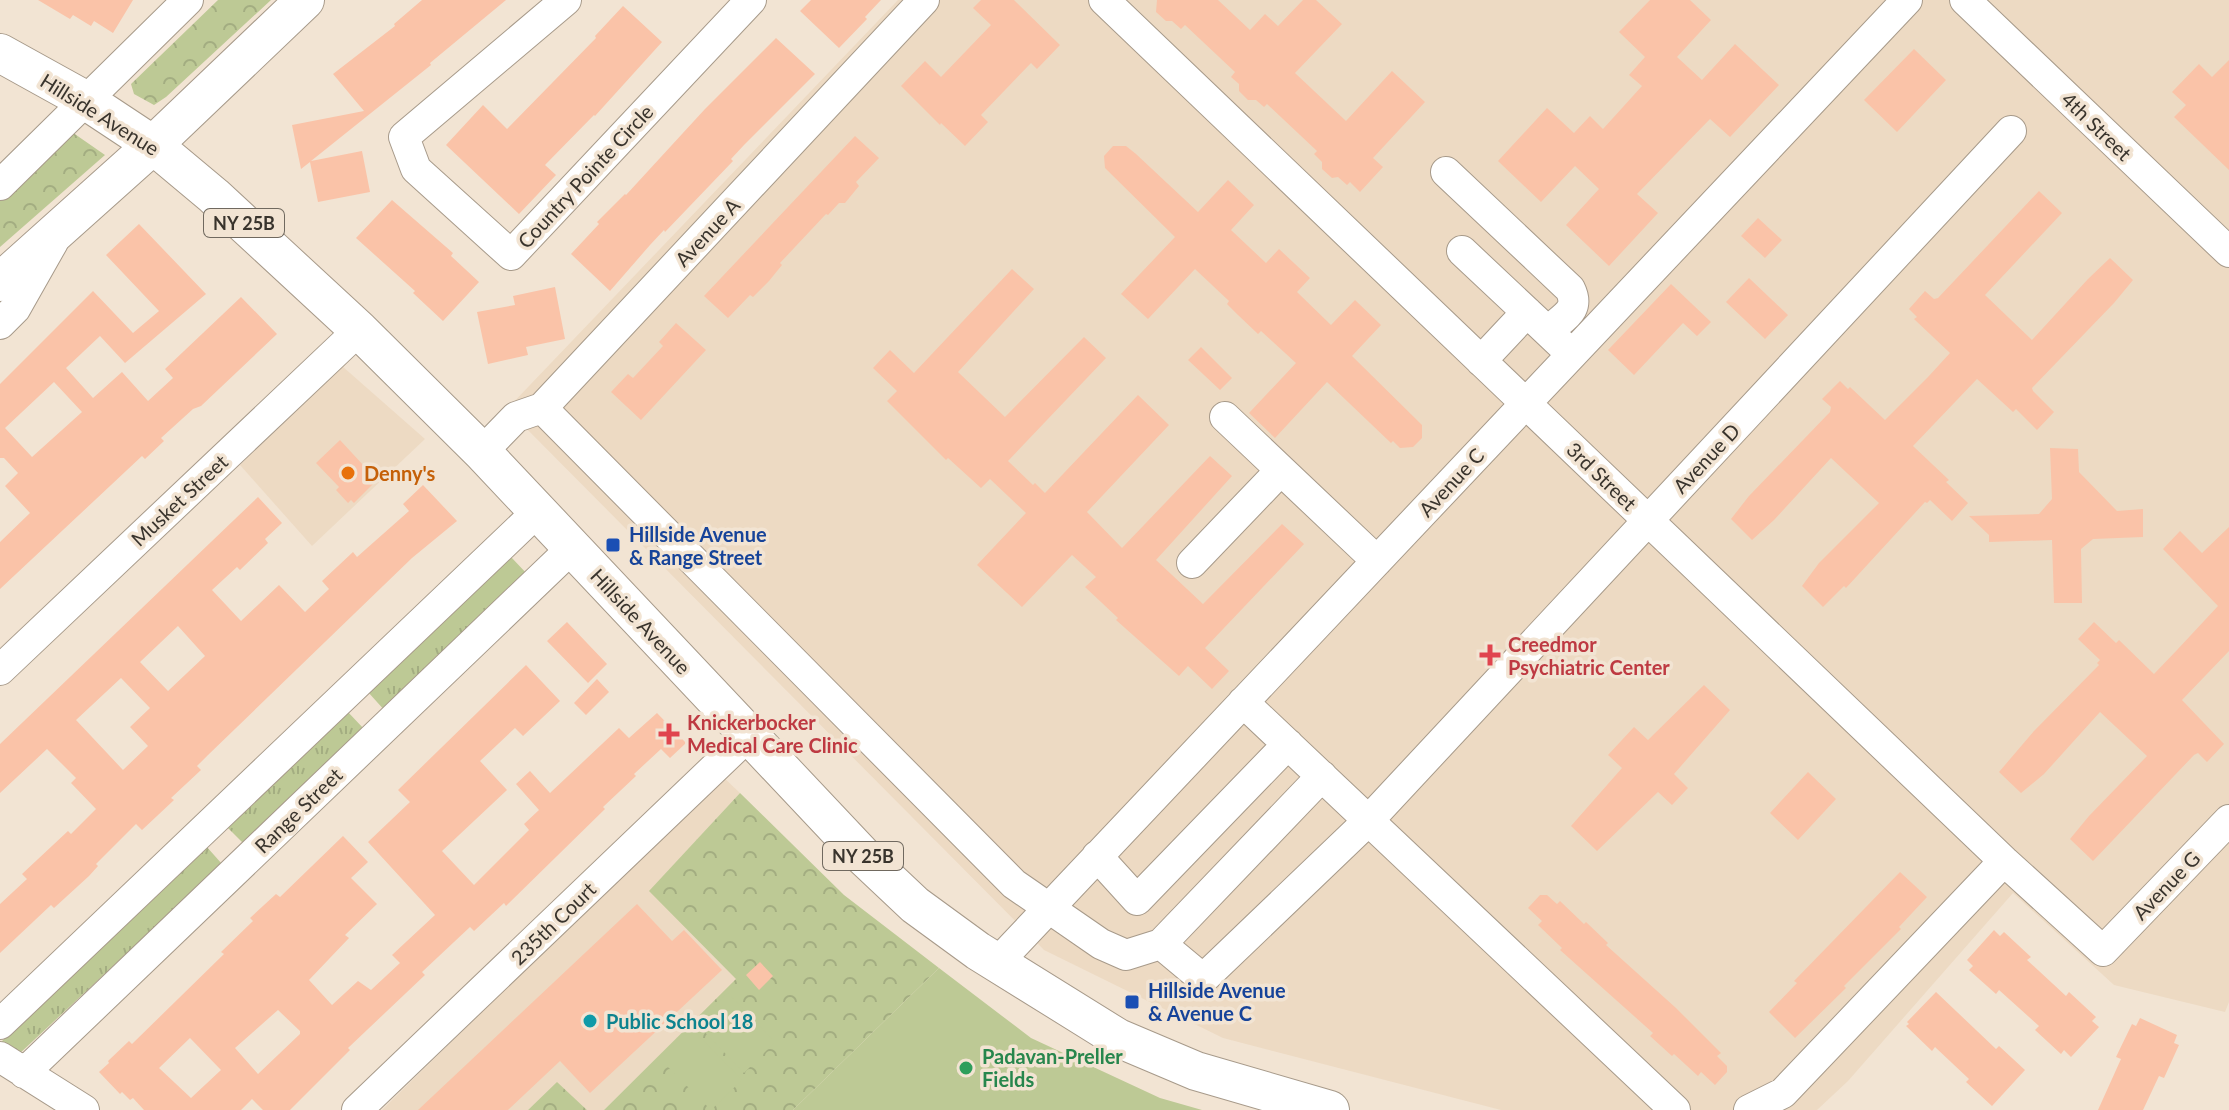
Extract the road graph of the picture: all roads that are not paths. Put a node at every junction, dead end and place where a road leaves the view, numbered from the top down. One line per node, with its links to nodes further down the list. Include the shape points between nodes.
1 (188, 0): 10 (street)
2 (305, 0): 12 (main road)
3 (566, 0): 4 (street, Country Pointe Circle, via 404,137 416,169 511,255)
4 (751, 0)
5 (924, 0): 25 (street, Avenue A)
6 (1104, 0): 23 (street, 3rd Street)
7 (1907, 0): 22 (street, Avenue C)
8 (1965, 0): 17 (street, 4th Street)
9 (0, 53): 10 (main road, Hillside Avenue / NY 25B)
10 (85, 100): 12 (main road, Hillside Avenue / NY 25B); 14 (street)
11 (2011, 131): 30 (street, Avenue D)
12 (153, 145): 15 (main road); 21 (main road, Hillside Avenue / NY 25B)
13 (1446, 172): 19 (street, via 1570,289 1573,308)
14 (0, 185)
15 (59, 231): 18 (main road); 20 (street, via 15,309)
16 (1462, 251): 19 (street)
17 (2229, 252)
18 (0, 282)
19 (1537, 322): 22 (street); 23 (street)
20 (0, 324)
21 (359, 330): 27 (main road, Hillside Avenue / NY 25B); 34 (street, Musket Street)
22 (1572, 354): 24 (street, Avenue C)
23 (1481, 361): 24 (street, 3rd Street)
24 (1526, 403): 30 (street, 3rd Street); 32 (street, Avenue C)
25 (542, 408): 27 (street, Avenue A, via 516,417); 47 (street, via 1014,884)
26 (1225, 417): 28 (street)
27 (482, 452): 29 (main road, Hillside Avenue / NY 25B)
28 (1281, 470): 32 (street); 33 (street)
29 (537, 512): 31 (main road, Hillside Avenue / NY 25B); 35 (street)
30 (1648, 520): 42 (street, Avenue D); 45 (street, 3rd Street)
31 (572, 548): 37 (street, Range Street); 38 (main road, Hillside Avenue / NY 25B)
32 (1377, 561): 36 (street, Avenue C)
33 (1192, 563)
34 (0, 670)
35 (346, 694): 37 (street); 43 (street)
36 (1243, 702): 39 (street); 44 (street, Avenue C)
37 (382, 730): 46 (street, Range Street)
38 (749, 735): 50 (main road, Hillside Avenue / NY 25B, via 890,883); 54 (street, 235th Court)
39 (1288, 744): 40 (street); 44 (street, via 1137,900)
40 (1322, 776): 42 (street); 48 (street)
41 (2229, 820): 49 (street, Avenue G)
42 (1368, 821): 48 (street, Avenue D, via 1203,979); 56 (street)
43 (203, 830): 46 (street); 51 (street)
44 (1097, 856): 47 (street, Avenue C)
45 (2004, 861): 49 (street, 3rd Street); 57 (street, via 1783,1093)
46 (238, 868): 52 (street, Range Street)
47 (1048, 907): 48 (street, via 1126,955); 50 (street, Avenue C)
48 (1161, 944)
49 (2103, 951)
50 (996, 964): 55 (main road, Hillside Avenue / NY 25B, via 1118,1038 1159,1056)
51 (0, 1024)
52 (12, 1065): 53 (street)
53 (84, 1110)
54 (357, 1110)
55 (1330, 1110)
56 (1675, 1110)
57 (1749, 1110)

